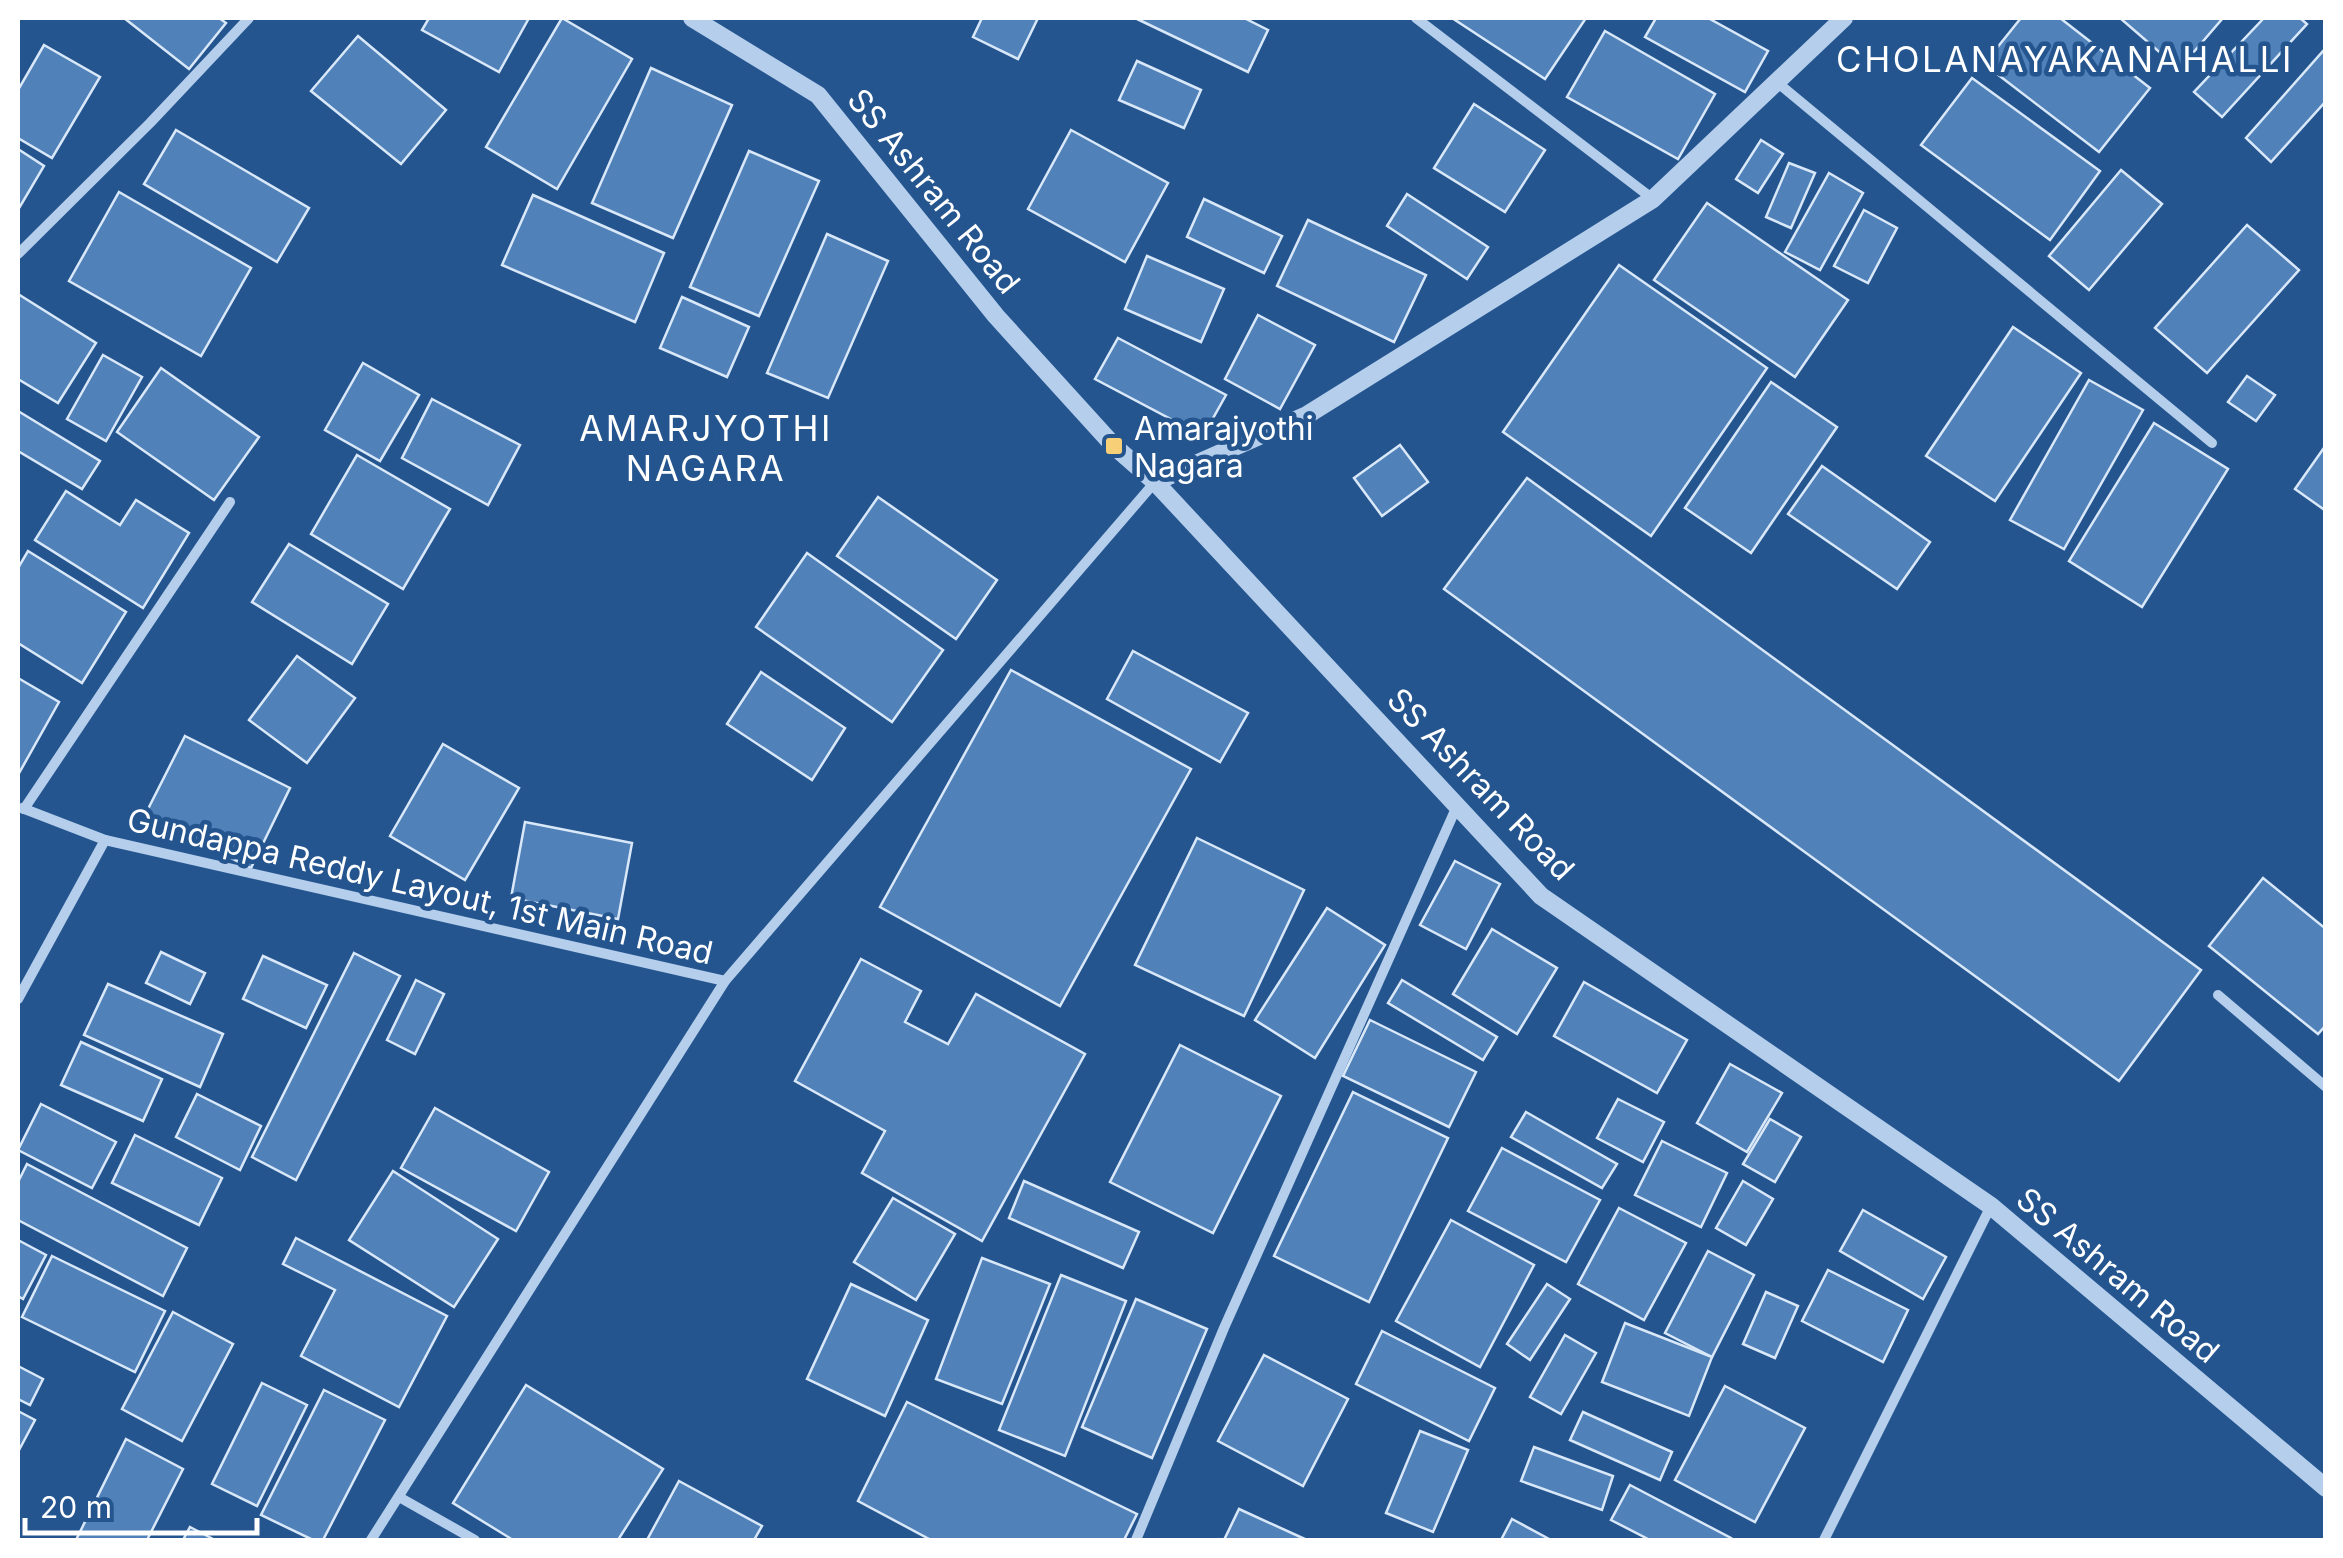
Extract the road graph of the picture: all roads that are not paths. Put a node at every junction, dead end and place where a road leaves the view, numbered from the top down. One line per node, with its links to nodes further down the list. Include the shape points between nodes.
1 (249, 18): 7 (street)
2 (692, 18): 9 (street, SS Ashram Road, via 818,95 996,316)
3 (1416, 18): 6 (street)
4 (1844, 18): 5 (street)
5 (1778, 83): 6 (street); 8 (street)
6 (1653, 199): 9 (street, via 1307,415)
7 (18, 254)
8 (2212, 443)
9 (1155, 482): 11 (street, SS Ashram Road); 14 (street)
10 (230, 502): 12 (street)
11 (1457, 806): 18 (street, SS Ashram Road, via 1541,896); 23 (street)
12 (21, 808): 13 (street)
13 (105, 840): 14 (street, Gundappa Reddy Layout, 1st Main Road); 16 (street, Gundappa Reddy Layout, 1st Main Road)
14 (724, 981): 20 (street)
15 (2218, 995): 17 (street)
16 (18, 998)
17 (2326, 1087)
18 (1991, 1206): 19 (street, SS Ashram Road); 24 (street)
19 (2326, 1488)
20 (399, 1497): 21 (street); 22 (street)
21 (372, 1540)
22 (475, 1540)
23 (1136, 1540)
24 (1824, 1540)

